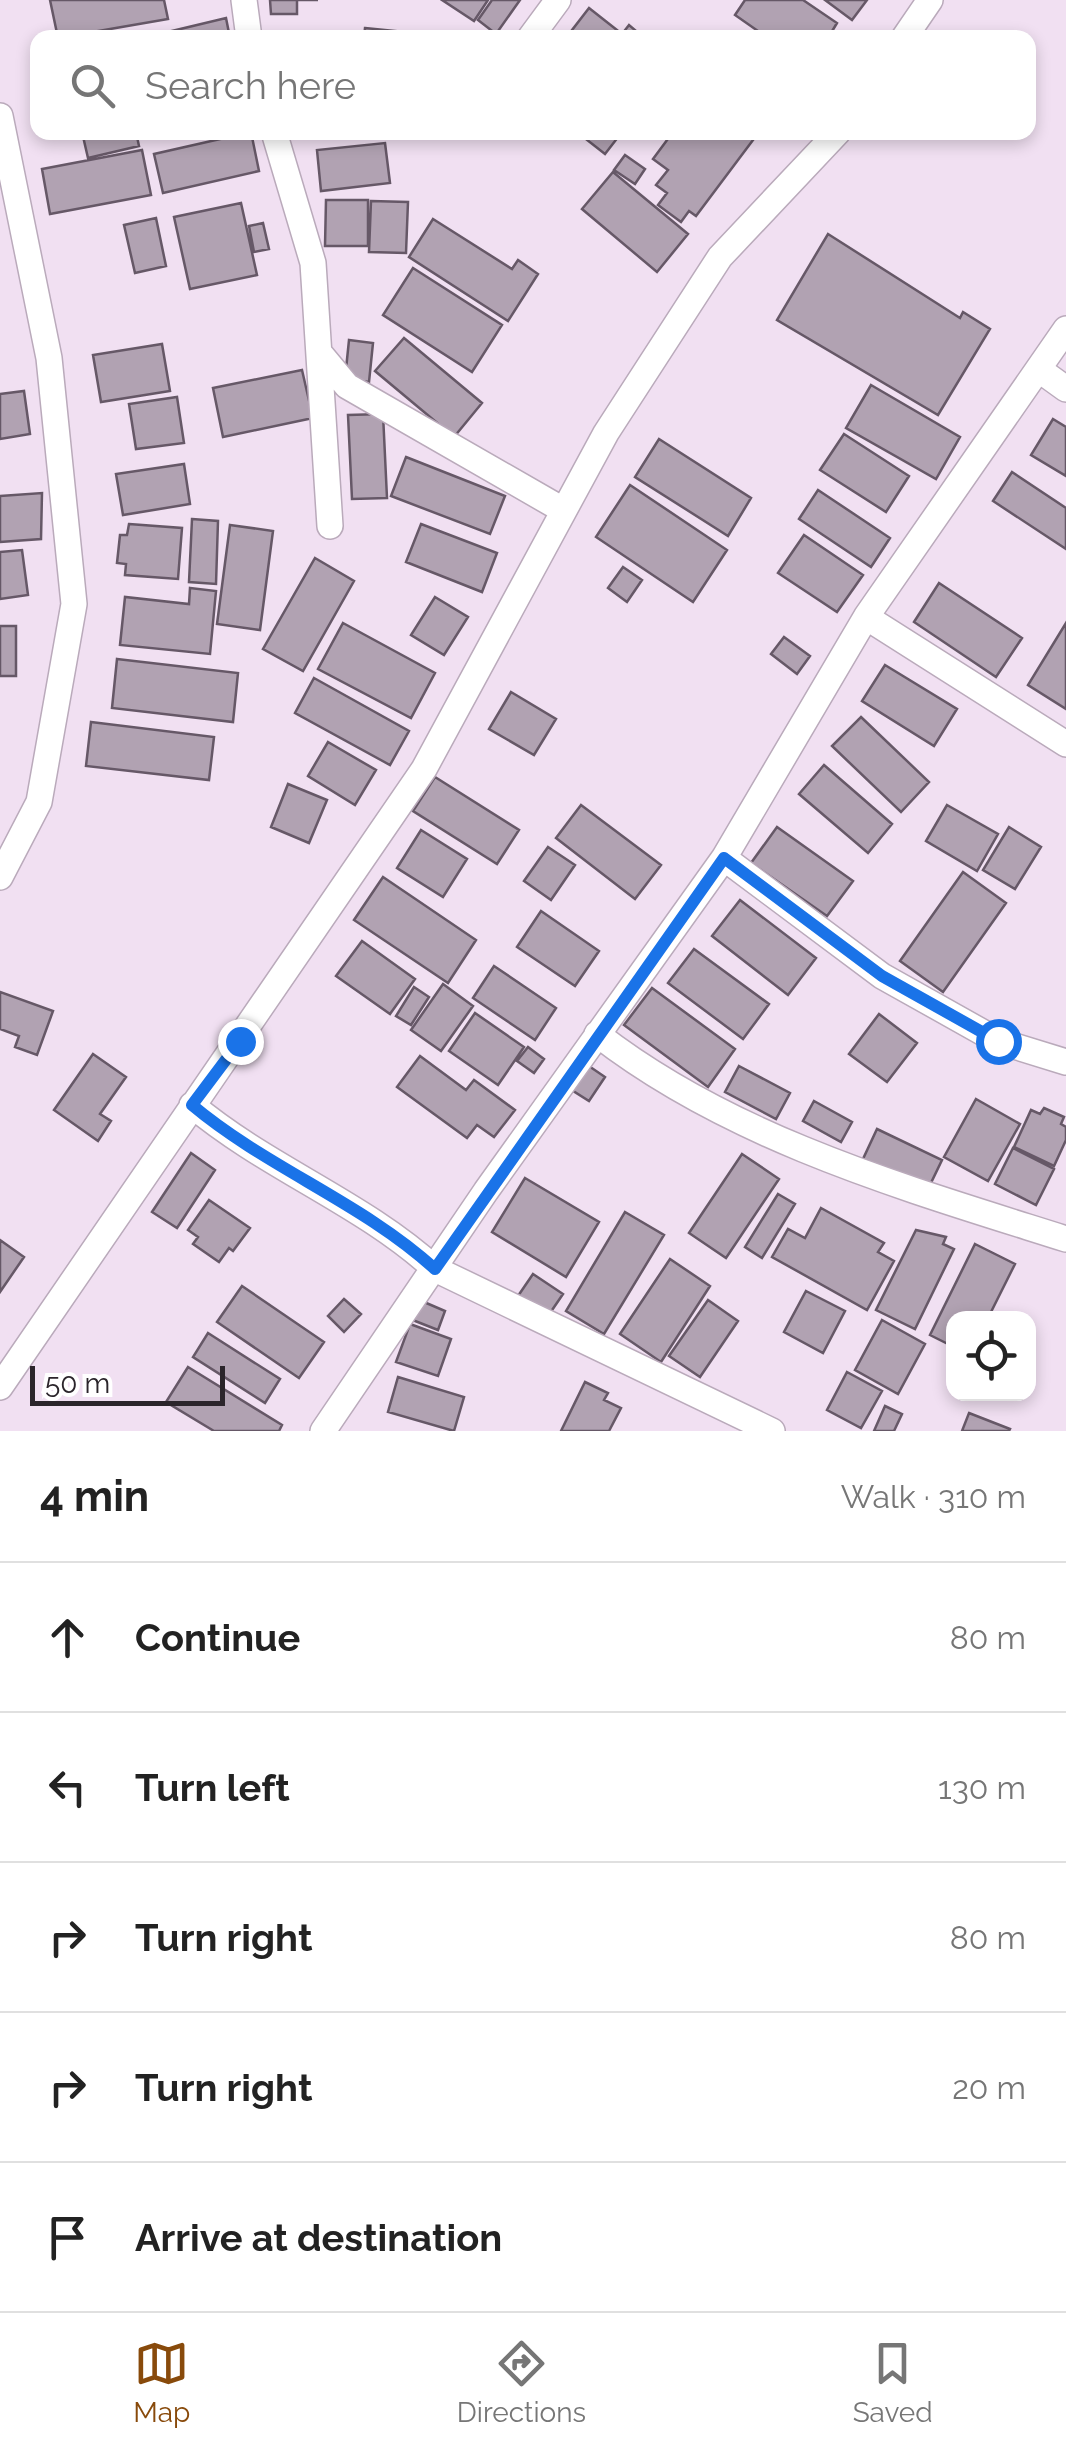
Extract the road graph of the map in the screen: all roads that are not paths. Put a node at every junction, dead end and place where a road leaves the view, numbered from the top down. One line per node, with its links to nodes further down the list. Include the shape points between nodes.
1 (244, 0): 4 (street)
2 (558, 0): 5 (street)
3 (930, 0): 6 (street)
4 (248, 30)
5 (536, 30)
6 (909, 30)
7 (0, 116): 19 (street, via 50,358 74,604 39,802)
8 (276, 140): 11 (street, via 313,264)
9 (830, 140): 14 (street, via 720,257)
10 (1066, 330): 12 (street)
11 (322, 356): 14 (street, via 347,386); 15 (street)
12 (1041, 371): 13 (street); 16 (street)
13 (1066, 389)
14 (563, 510): 22 (street, via 424,769)
15 (330, 526)
16 (866, 617): 17 (street); 18 (street)
17 (1066, 744)
18 (724, 858): 20 (street); 21 (street, via 882,976 998,1041)
19 (0, 876)
20 (597, 1034): 23 (street, via 646,1072 758,1128 897,1186); 24 (street)
21 (1066, 1062)
22 (192, 1105): 24 (street, via 230,1136 408,1244); 25 (street)
23 (1066, 1239)
24 (435, 1269): 26 (street); 27 (street)
25 (0, 1387)
26 (323, 1431)
27 (772, 1431)

